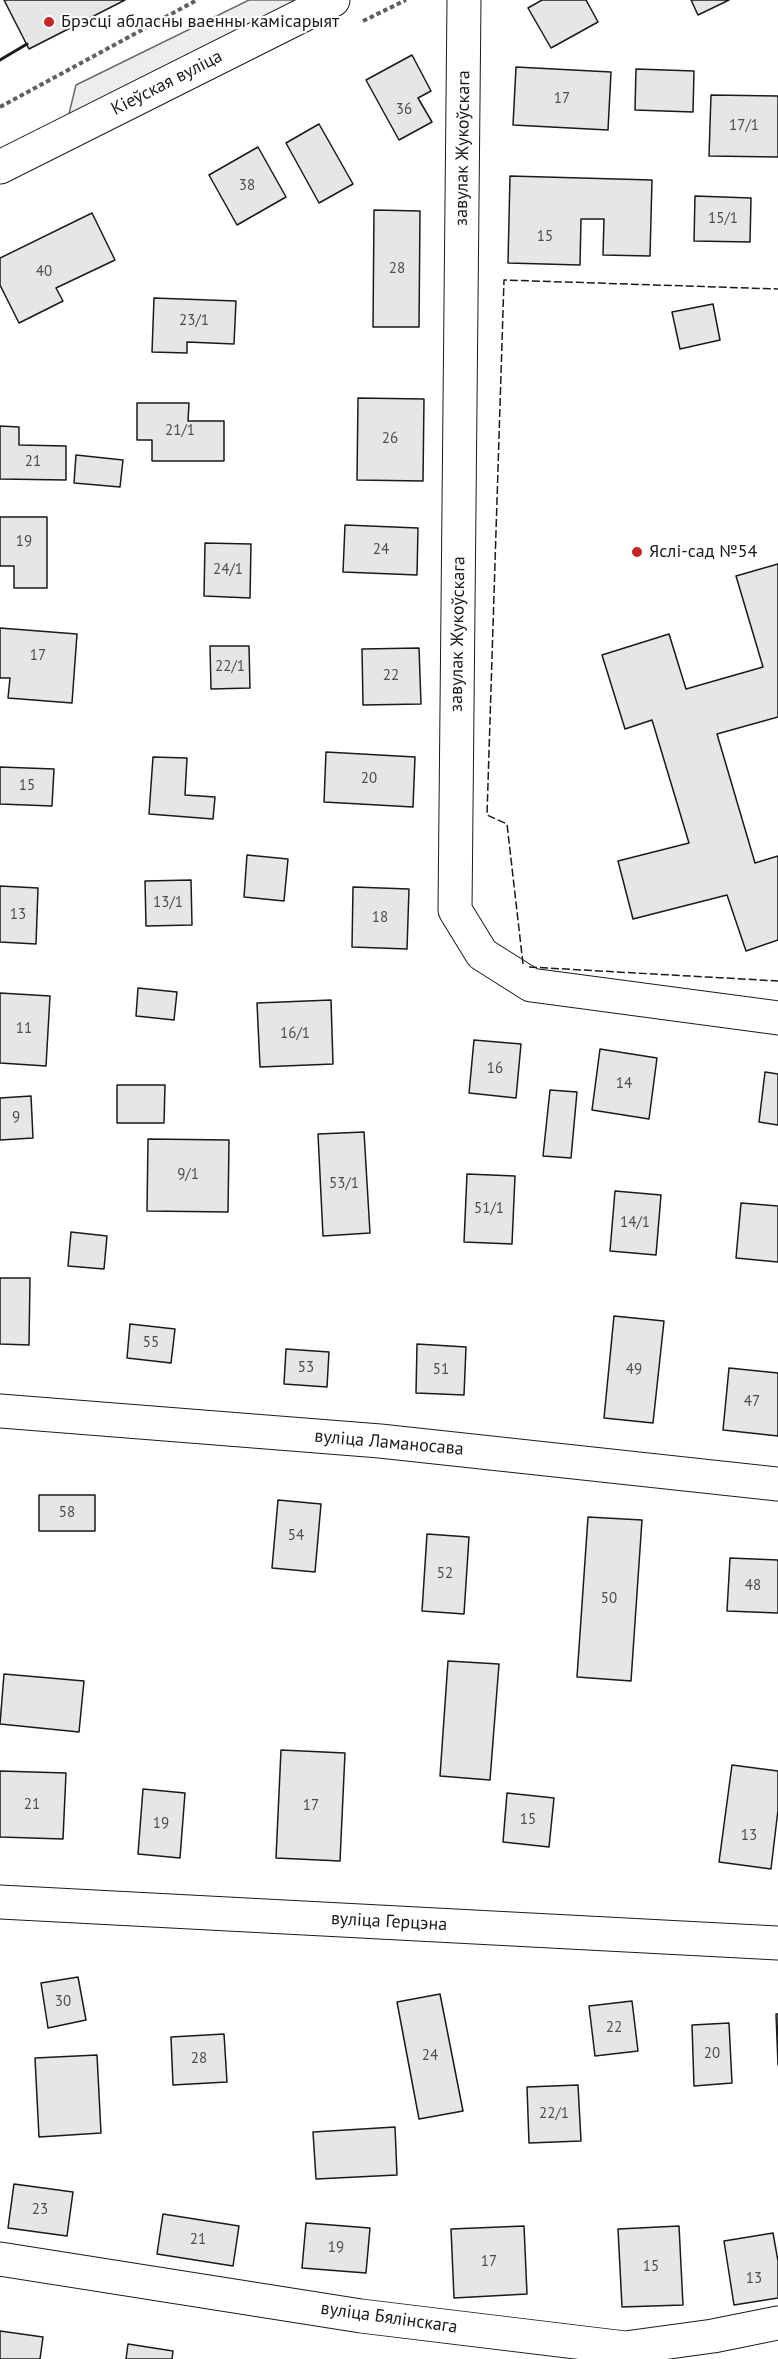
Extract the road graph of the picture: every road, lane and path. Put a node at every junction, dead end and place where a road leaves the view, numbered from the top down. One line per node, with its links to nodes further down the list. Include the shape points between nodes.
1 (197, 0): 4 (path)
2 (333, 0): 5 (street, Кіеўская вуліца)
3 (464, 0): 6 (street, завулак Жукоўскага, via 455,910 482,954 531,985)
4 (0, 107)
5 (0, 166)
6 (778, 1018)
7 (0, 1411): 8 (street, вуліца Ламаносава, via 380,1441)
8 (778, 1485)
9 (0, 1902): 10 (street, вуліца Герцэна)
10 (778, 1943)
11 (0, 2259): 12 (street, вуліца Бялінскага, via 362,2316 625,2348)
12 (778, 2323)

